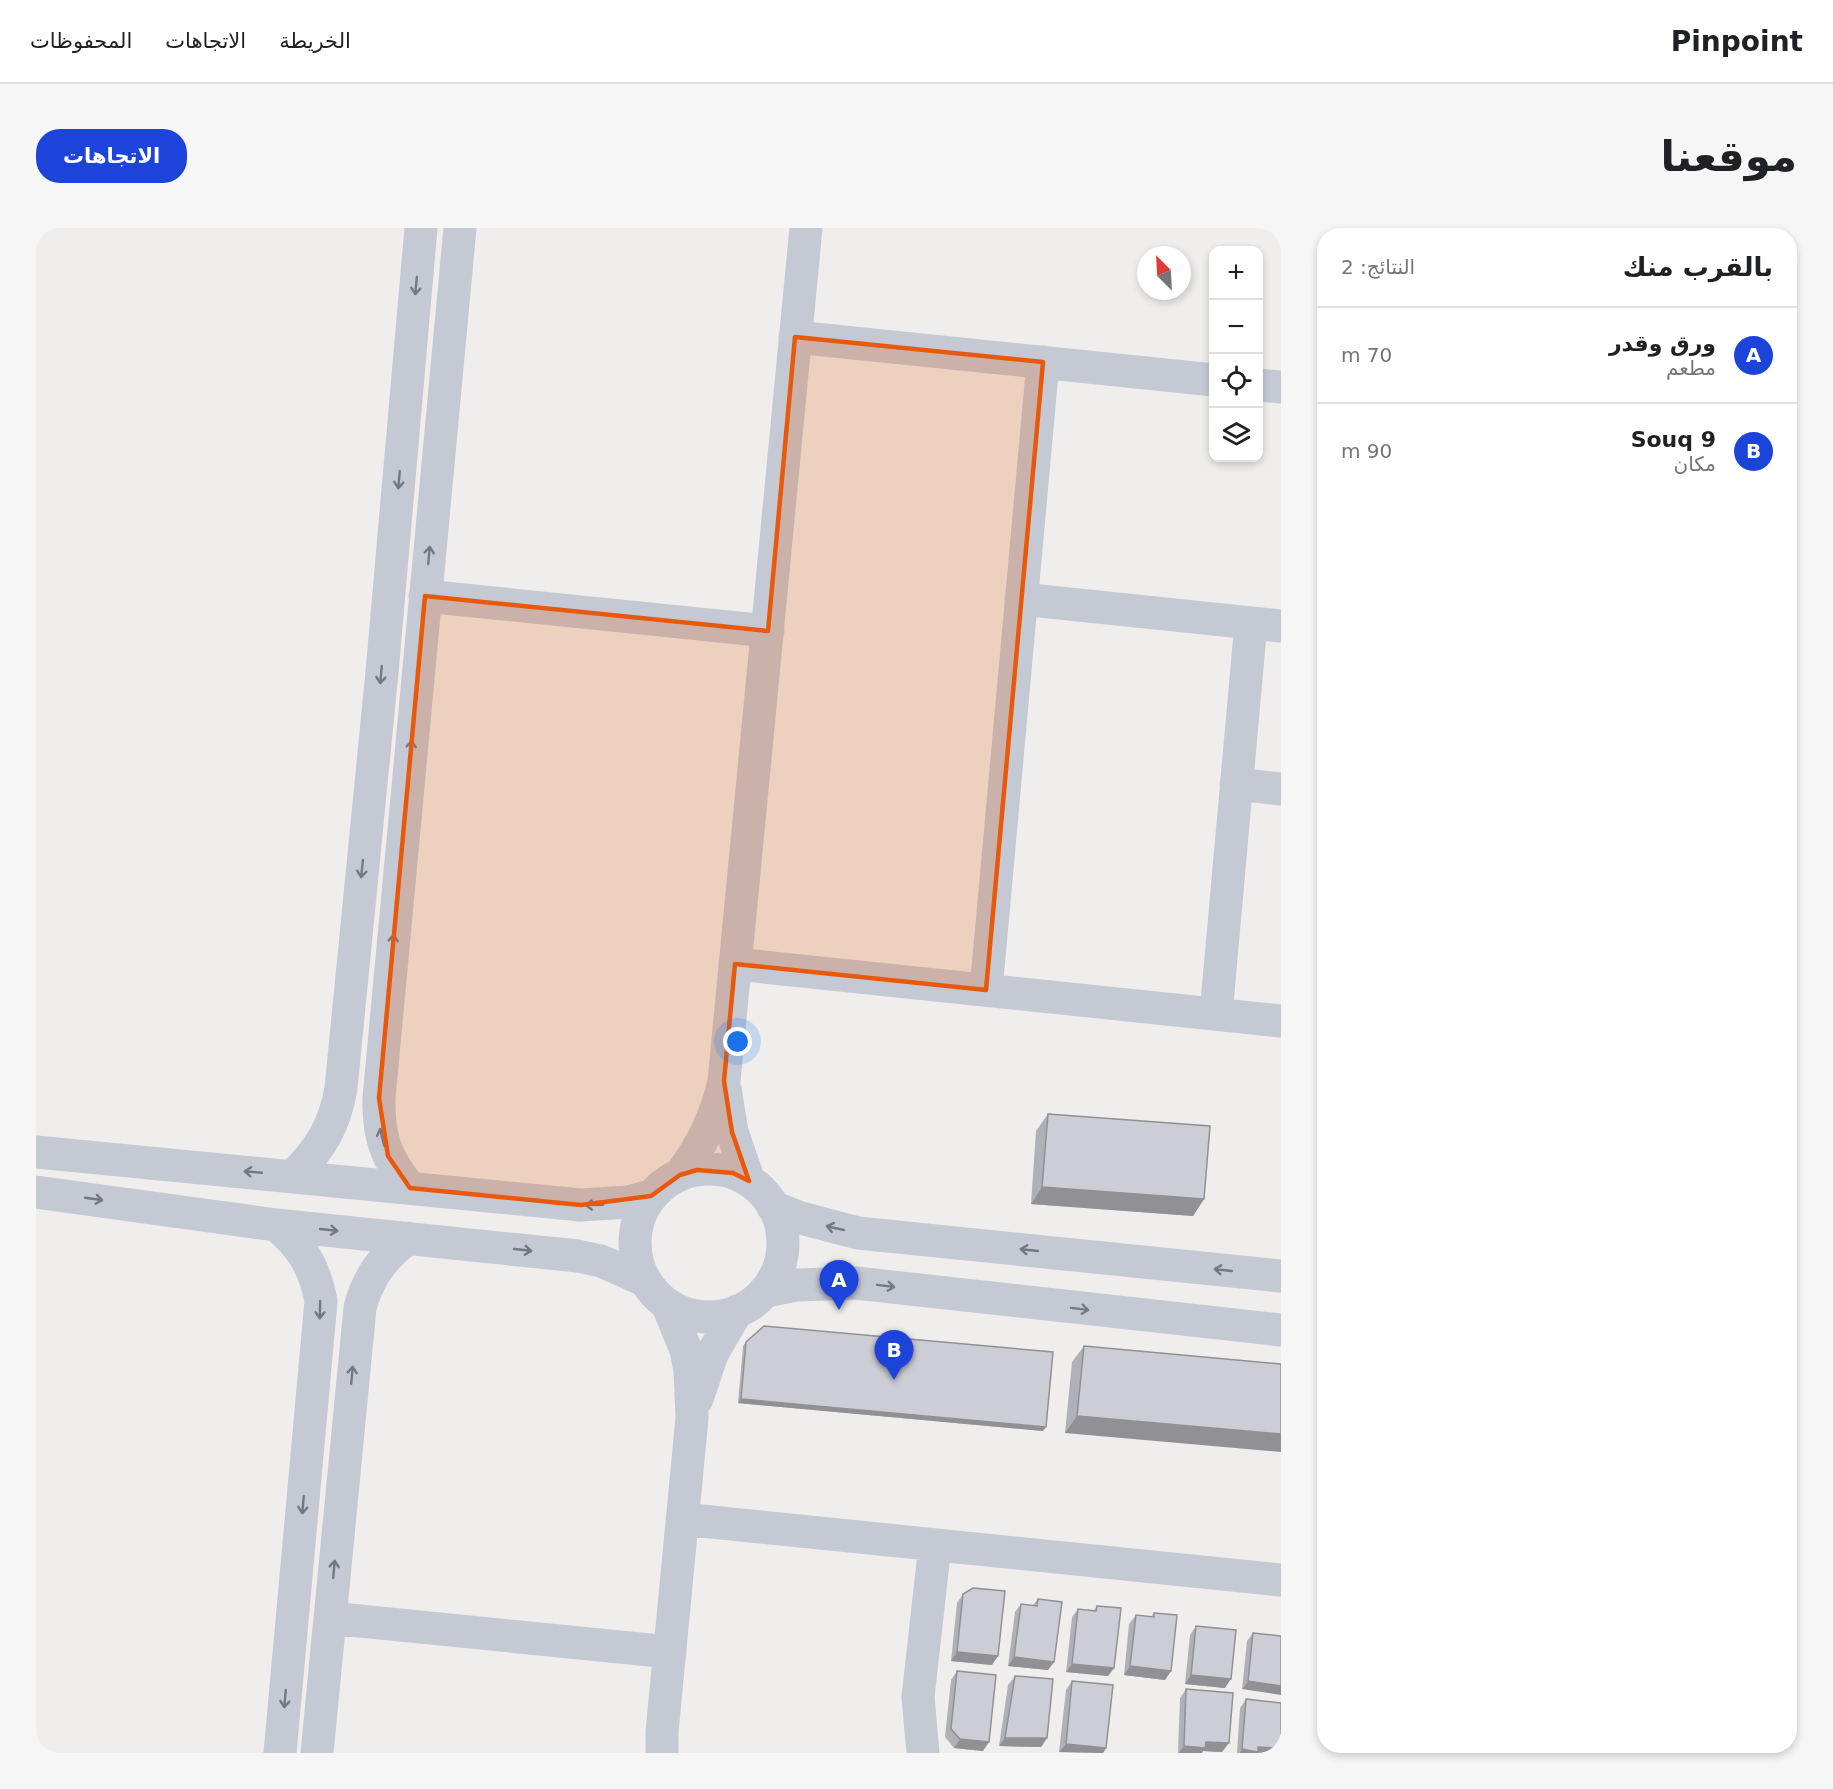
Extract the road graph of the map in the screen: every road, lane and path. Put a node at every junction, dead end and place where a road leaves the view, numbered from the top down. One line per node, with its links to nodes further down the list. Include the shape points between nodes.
1 (421, 228): 22 (street, one-way to 22, via 341,1088 330,1128 308,1162)
2 (460, 228): 9 (street, one-way to 2)
3 (806, 228): 4 (street)
4 (795, 337): 5 (street); 12 (street)
5 (1043, 363): 6 (street); 10 (street)
6 (1209, 380)
7 (1263, 385): 8 (street)
8 (1281, 387)
9 (425, 596): 12 (street); 24 (street, one-way to 9, via 388,1156 378,1118)
10 (1021, 599): 11 (street); 16 (street)
11 (1266, 624): 13 (street)
12 (768, 631): 15 (street)
13 (1236, 784): 14 (street); 17 (street)
14 (1281, 789)
15 (735, 964): 16 (street); 19 (street)
16 (986, 990): 17 (street)
17 (1216, 1014): 18 (street)
18 (1281, 1021)
19 (724, 1081): 21 (street, via 708,1131); 23 (street, via 732,1132)
20 (42, 1151): 22 (street, one-way to 20)
21 (680, 1175): 23 (street, via 715,1169); 26 (street)
22 (293, 1176): 24 (street)
23 (749, 1181): 27 (street)
24 (410, 1188): 26 (street, one-way to 24, via 628,1202 581,1205)
25 (41, 1194): 28 (street, one-way to 28)
26 (651, 1196): 31 (street, via 636,1228 634,1245)
27 (773, 1207): 30 (street, one-way to 27, via 858,1233); 32 (street, via 783,1241 778,1267)
28 (276, 1225): 29 (street, one-way to 29); 42 (street, one-way to 42, via 302,1250 321,1301)
29 (408, 1238): 31 (street, one-way to 31, via 578,1256 612,1265); 40 (street, one-way to 29, via 360,1308 377,1268)
30 (1281, 1276)
31 (644, 1280): 33 (street)
32 (766, 1290): 34 (street); 35 (street, one-way to 35, via 826,1282 856,1283)
33 (668, 1306): 34 (street, via 702,1317 720,1317); 36 (street, via 686,1350)
34 (737, 1311): 36 (street, via 712,1354)
35 (1281, 1330)
36 (692, 1418): 37 (street)
37 (682, 1519): 38 (street); 41 (street)
38 (935, 1545): 39 (street); 45 (street, via 918,1697)
39 (1281, 1580)
40 (330, 1617): 41 (street); 43 (street)
41 (670, 1652): 44 (street)
42 (280, 1753)
43 (317, 1753)
44 (662, 1753)
45 (923, 1753)

